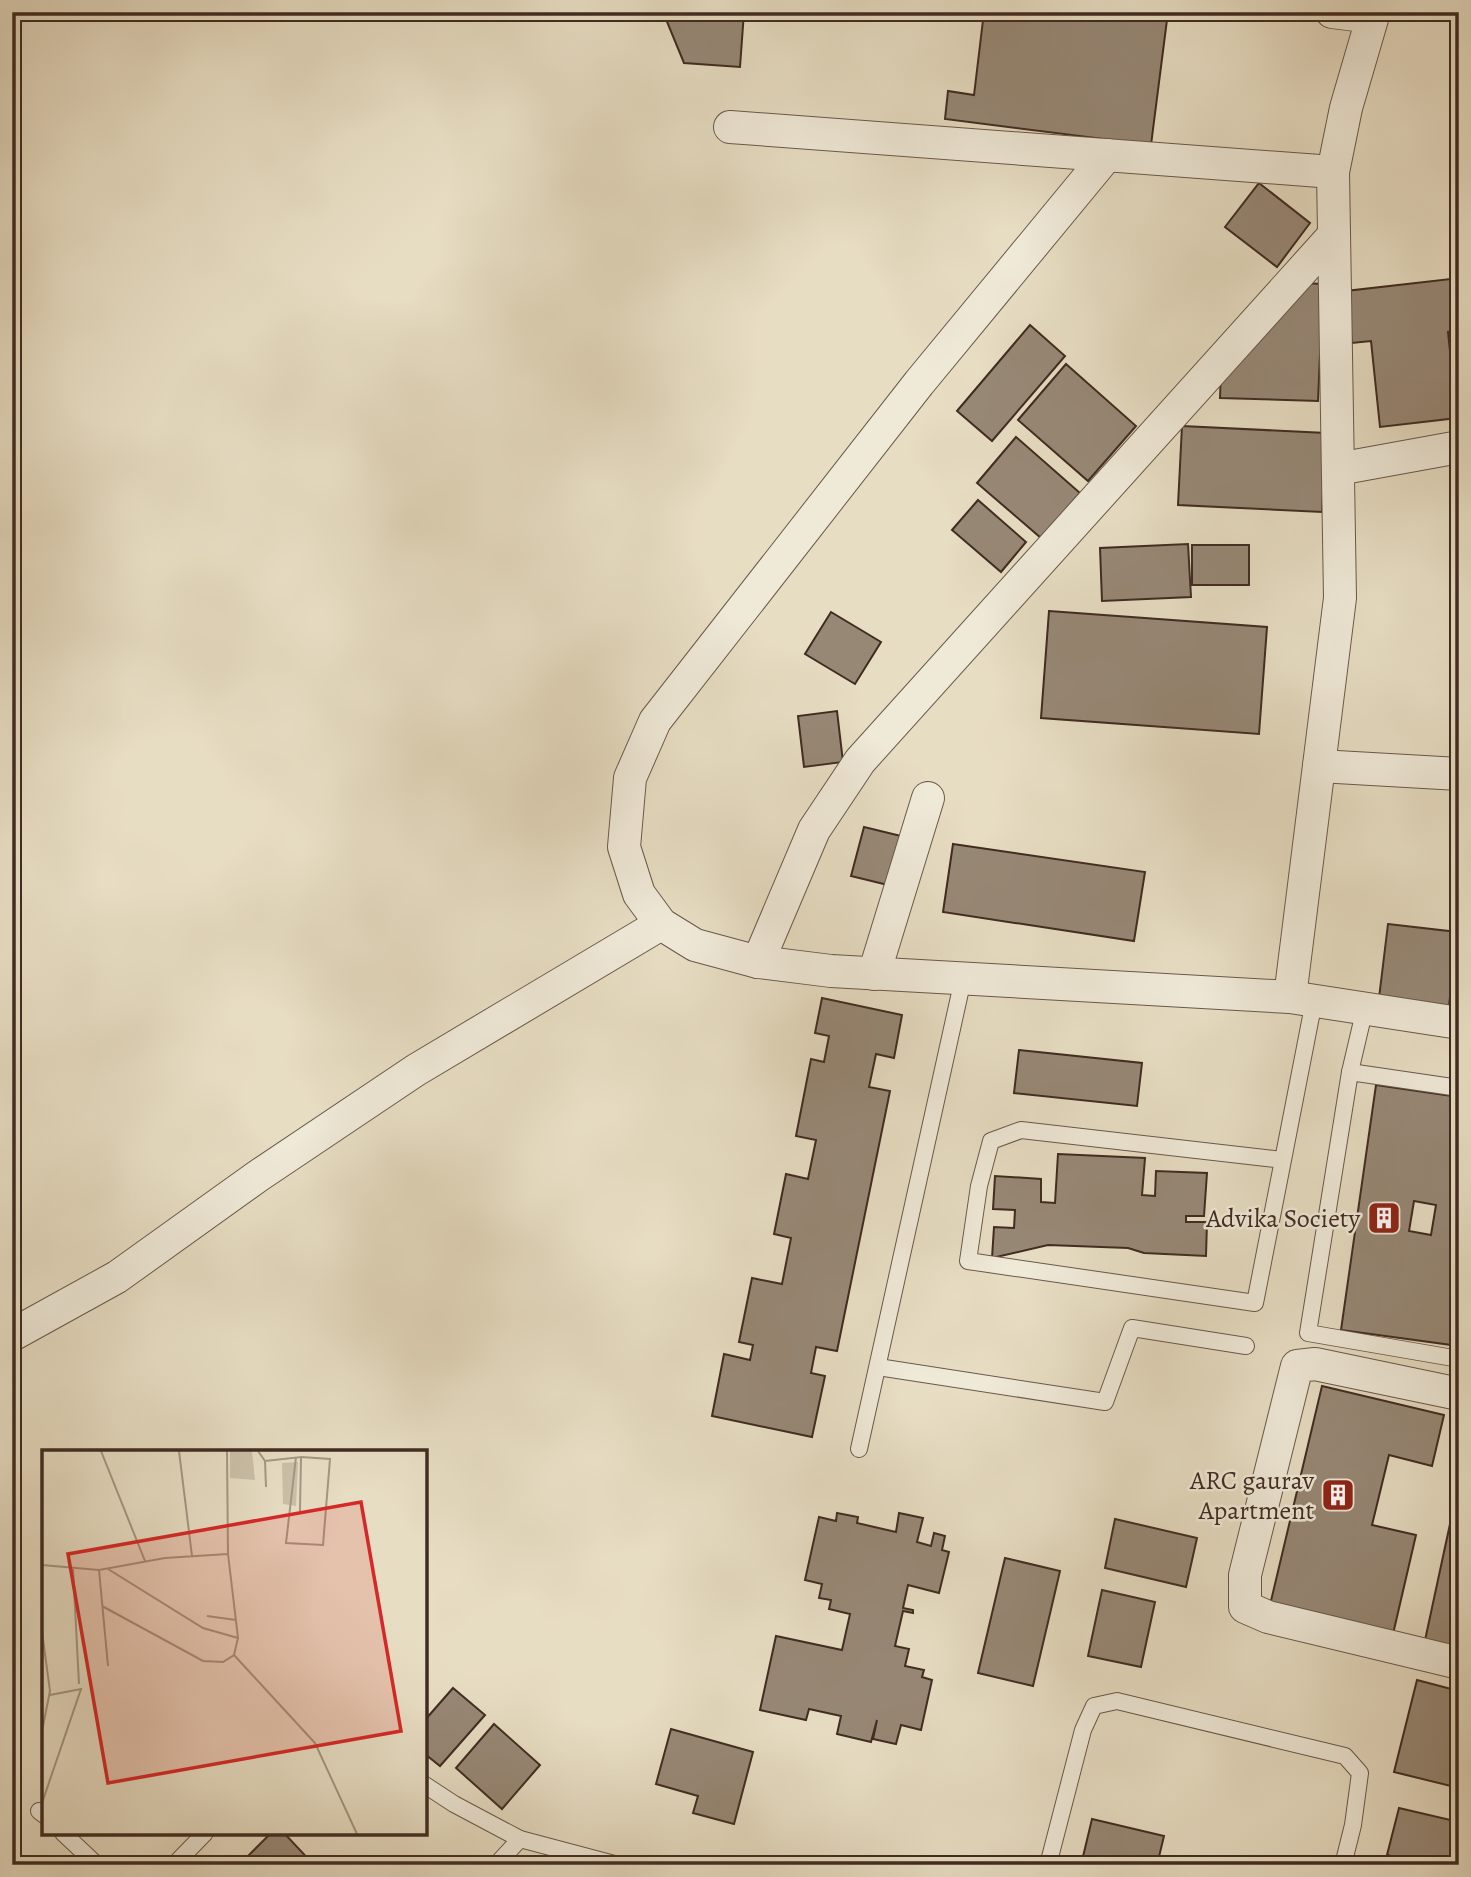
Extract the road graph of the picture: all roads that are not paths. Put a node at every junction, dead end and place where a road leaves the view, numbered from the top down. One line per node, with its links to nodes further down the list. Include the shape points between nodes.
1 (1332, 12): 2 (street)
2 (1373, 15): 5 (street)
3 (730, 127): 4 (street)
4 (1107, 155): 5 (street); 12 (street, via 919,383 654,721 630,778 624,847 639,894)
5 (1333, 172): 6 (street)
6 (1334, 235): 8 (street); 13 (street, via 860,761 814,830)
7 (1459, 447): 8 (street)
8 (1338, 469): 9 (street, via 1340,598)
9 (1319, 766): 10 (street); 16 (street)
10 (1459, 774)
11 (928, 798): 14 (street)
12 (661, 924): 13 (street, via 695,945); 22 (street, via 416,1070 117,1277)
13 (758, 962): 14 (street)
14 (874, 974): 15 (street)
15 (963, 979): 16 (street); 25 (lane)
16 (1302, 999): 17 (street); 21 (lane)
17 (1365, 1008): 18 (street); 19 (lane)
18 (1459, 1023)
19 (1350, 1072): 20 (lane); 24 (lane, via 1308,1333)
20 (1459, 1088)
21 (1283, 1160): 21 (lane, via 1021,1130 991,1140 968,1261 1255,1303)
22 (12, 1335)
23 (1245, 1346): 25 (lane, via 1132,1328 1105,1402)
24 (1459, 1359)
25 (878, 1367): 27 (lane)
26 (1459, 1394): 28 (street, via 1315,1364 1297,1366 1244,1594 1245,1607 1268,1617)
27 (859, 1449)
28 (1459, 1663)
29 (427, 1786): 32 (lane)
30 (65, 1835): 34 (lane)
31 (203, 1835): 33 (lane)
32 (520, 1839): 36 (lane); 37 (lane)
33 (179, 1859): 35 (lane)
34 (97, 1865)
35 (198, 1865)
36 (496, 1865)
37 (618, 1865)
38 (1048, 1865): 39 (lane, via 1083,1730 1094,1706 1117,1701 1346,1756 1360,1773)
39 (1343, 1865)

